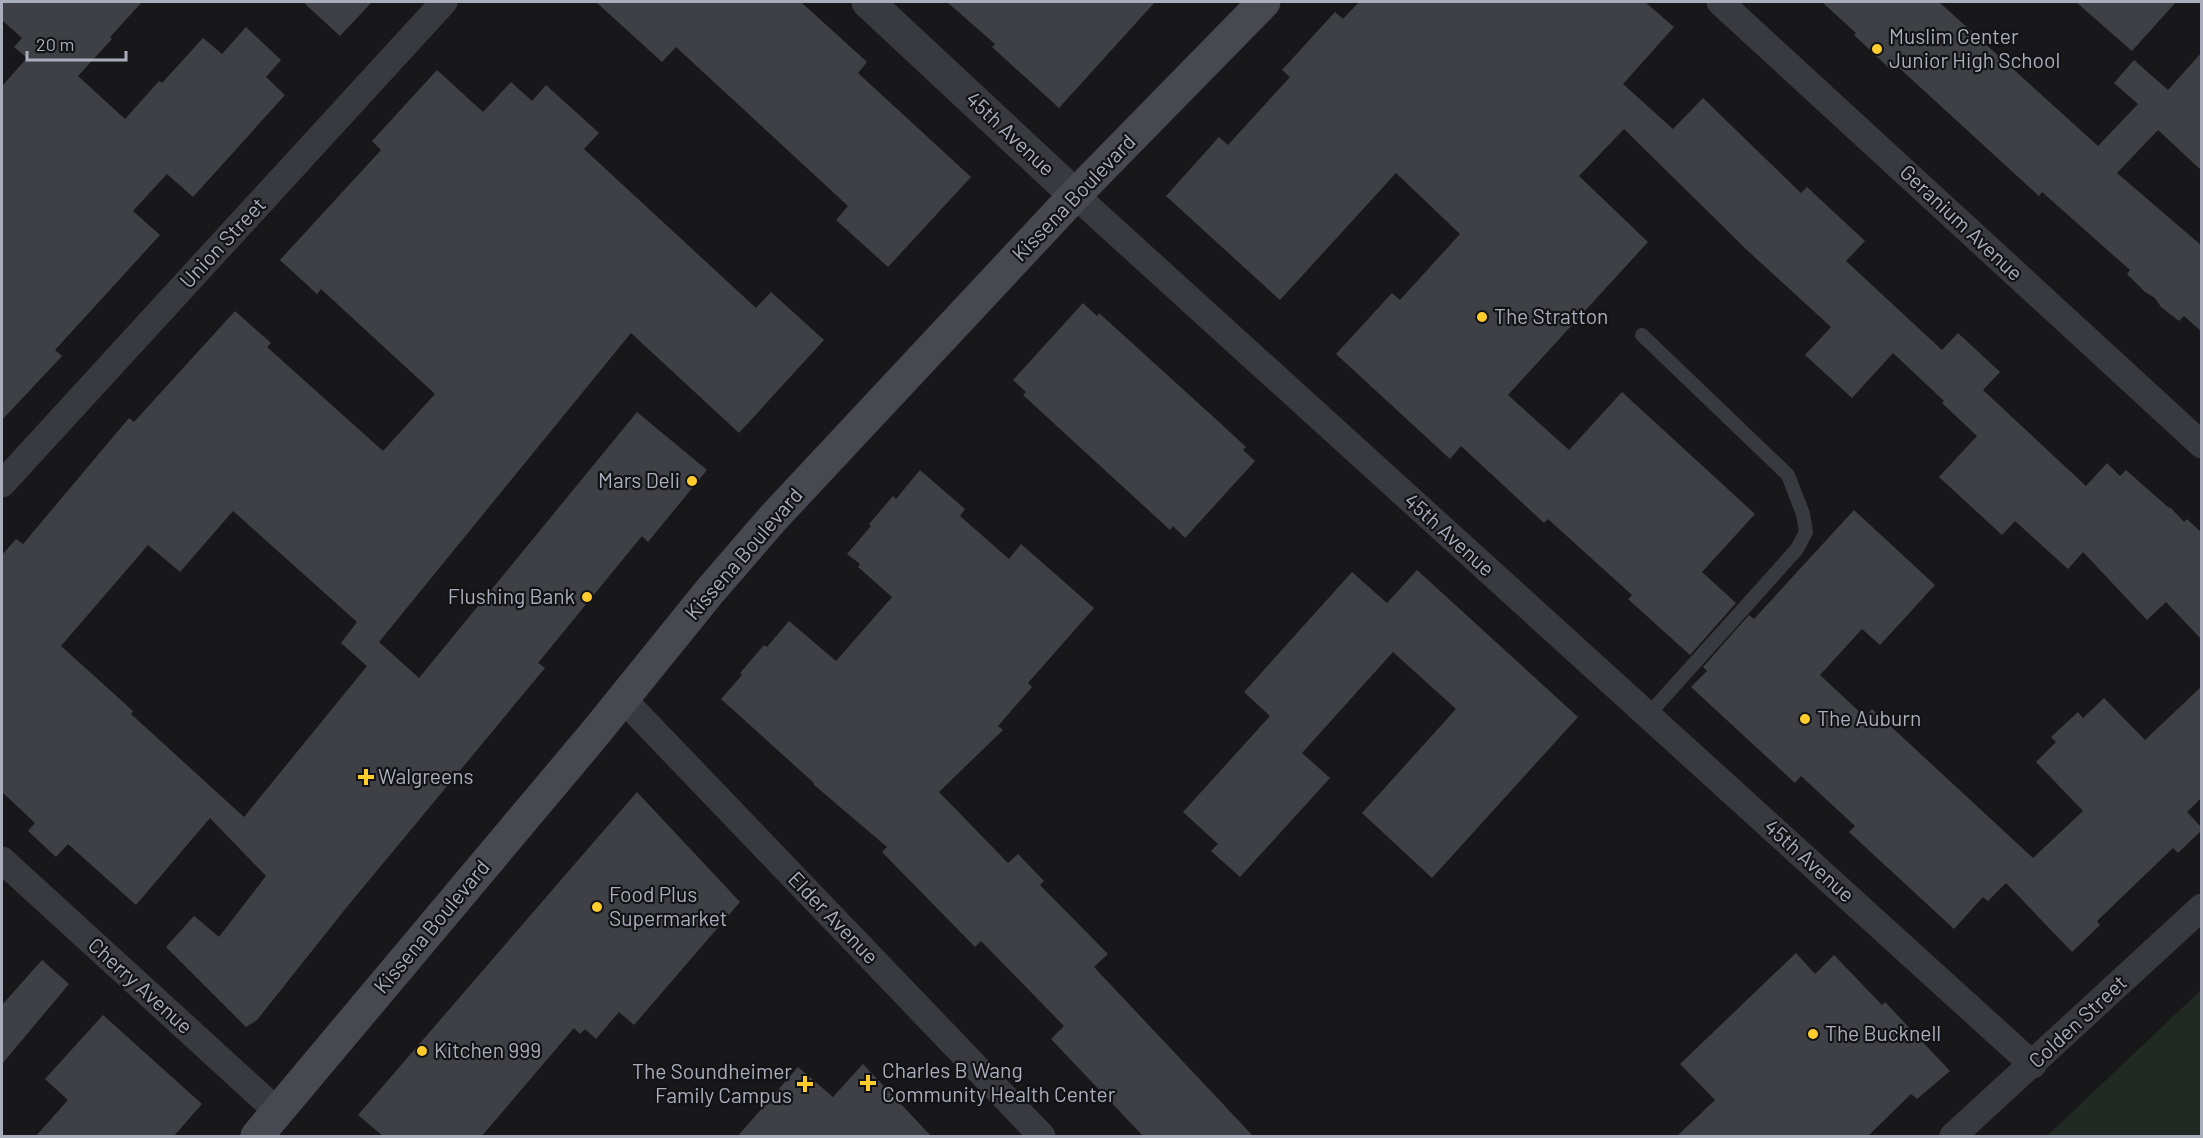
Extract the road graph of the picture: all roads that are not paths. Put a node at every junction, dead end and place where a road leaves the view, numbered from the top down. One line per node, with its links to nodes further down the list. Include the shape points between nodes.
1 (444, 2): 8 (street, Union Street)
2 (868, 2): 5 (street, 45th Avenue)
3 (1264, 2): 5 (main road, Kissena Boulevard)
4 (1719, 2): 7 (street, Geranium Avenue)
5 (1075, 195): 9 (main road, Kissena Boulevard, via 774,517); 10 (street, 45th Avenue)
6 (1642, 335): 10 (lane, via 1788,475 1806,532 1797,549)
7 (2202, 445)
8 (2, 484)
9 (623, 699): 14 (main road, Kissena Boulevard); 15 (street, Elder Avenue)
10 (1648, 715): 13 (street, 45th Avenue)
11 (2, 860): 14 (street, Cherry Avenue)
12 (2202, 907): 13 (street, Colden Street)
13 (2033, 1065): 16 (street, Colden Street)
14 (267, 1124)
15 (1042, 1137)
16 (1953, 1137)

